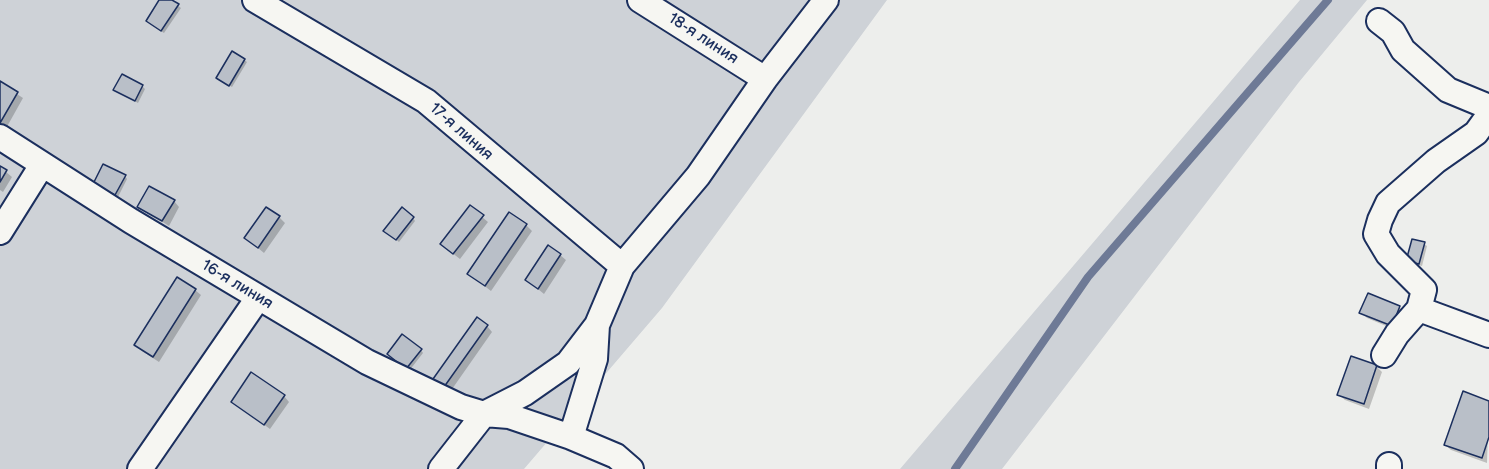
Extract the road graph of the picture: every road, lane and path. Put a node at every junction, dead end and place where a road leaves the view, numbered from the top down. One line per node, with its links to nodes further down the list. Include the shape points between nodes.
1 (255, 0): 11 (street, 17-я линия, via 426,101)
2 (640, 0): 5 (street, 18-я линия)
3 (826, 0): 5 (street)
4 (1378, 21): 6 (street, via 1393,32 1403,50 1448,90)
5 (765, 79): 11 (street, via 698,176)
6 (1489, 107)
7 (1489, 115): 13 (street, via 1476,133 1388,203 1380,220 1376,234 1388,254 1424,290)
8 (0, 137): 9 (street, 16-я линия)
9 (42, 165): 10 (street); 12 (street, 16-я линия)
10 (0, 232)
11 (622, 266): 14 (street)
12 (258, 298): 17 (street, 16-я линия, via 367,362); 19 (street)
13 (1419, 309): 15 (street); 16 (street)
14 (597, 325): 17 (street, via 568,363 525,393); 18 (street, via 595,359)
15 (1489, 335)
16 (1384, 355)
17 (484, 414): 18 (street, 16-я линия, via 509,416); 20 (street)
18 (570, 436): 21 (street, 16-я линия, via 616,456)
19 (141, 469)
20 (441, 469)
21 (632, 469)

